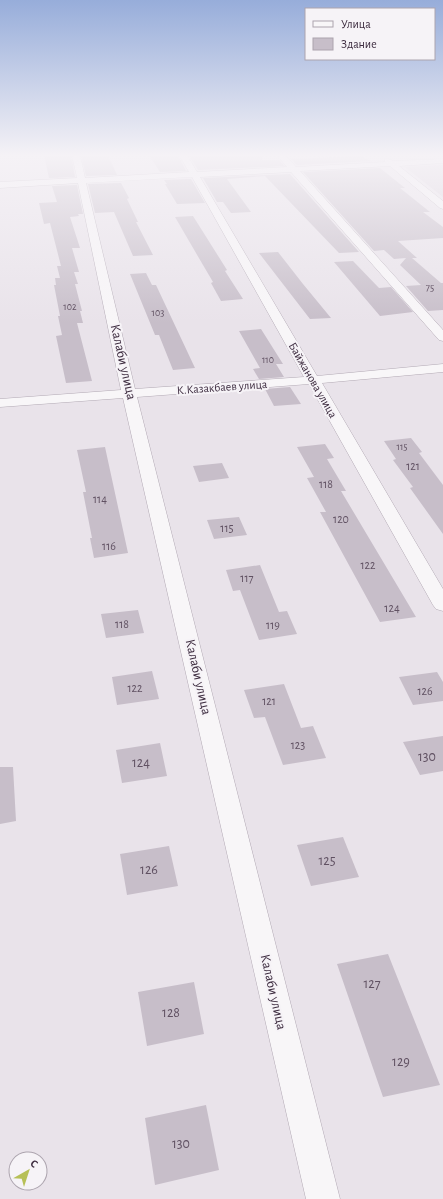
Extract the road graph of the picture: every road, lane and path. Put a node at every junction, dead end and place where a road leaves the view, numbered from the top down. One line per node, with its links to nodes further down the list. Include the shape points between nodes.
1 (89, 211): 7 (street, Калаби улица)
2 (216, 211): 6 (street, Байжанова улица)
3 (331, 211): 4 (street)
4 (443, 337)
5 (443, 368): 6 (street, К.Казакбаев улица)
6 (313, 380): 7 (street, К.Казакбаев улица); 9 (street, Байжанова улица)
7 (129, 393): 8 (street, К.Казакбаев улица); 10 (street, Калаби улица)
8 (0, 403)
9 (443, 605)
10 (323, 1199)

